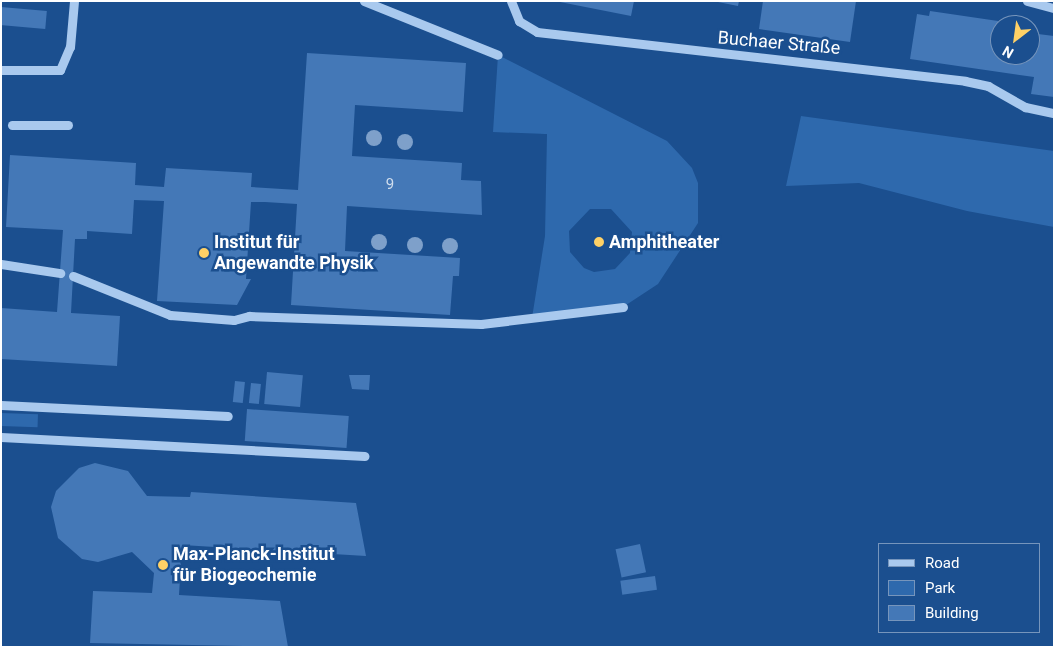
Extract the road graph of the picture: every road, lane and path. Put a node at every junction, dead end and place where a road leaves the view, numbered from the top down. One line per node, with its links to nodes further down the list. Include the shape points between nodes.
1 (74, 1): 7 (street, via 70,47 60,70)
2 (364, 1): 6 (street)
3 (511, 1): 8 (street, Buchaer Straße, via 519,21 537,32 965,81 988,86 1025,108)
4 (1027, 1): 5 (street)
5 (1054, 8)
6 (498, 55)
7 (1, 70)
8 (1054, 113)
9 (12, 125): 10 (street)
10 (68, 126)
11 (1, 264): 12 (street)
12 (60, 273)
13 (73, 276): 14 (street, via 170,315 234,320 248,316 481,324)
14 (623, 307)
15 (1, 405): 16 (street)
16 (228, 416)
17 (1, 437): 18 (street)
18 (366, 456)

